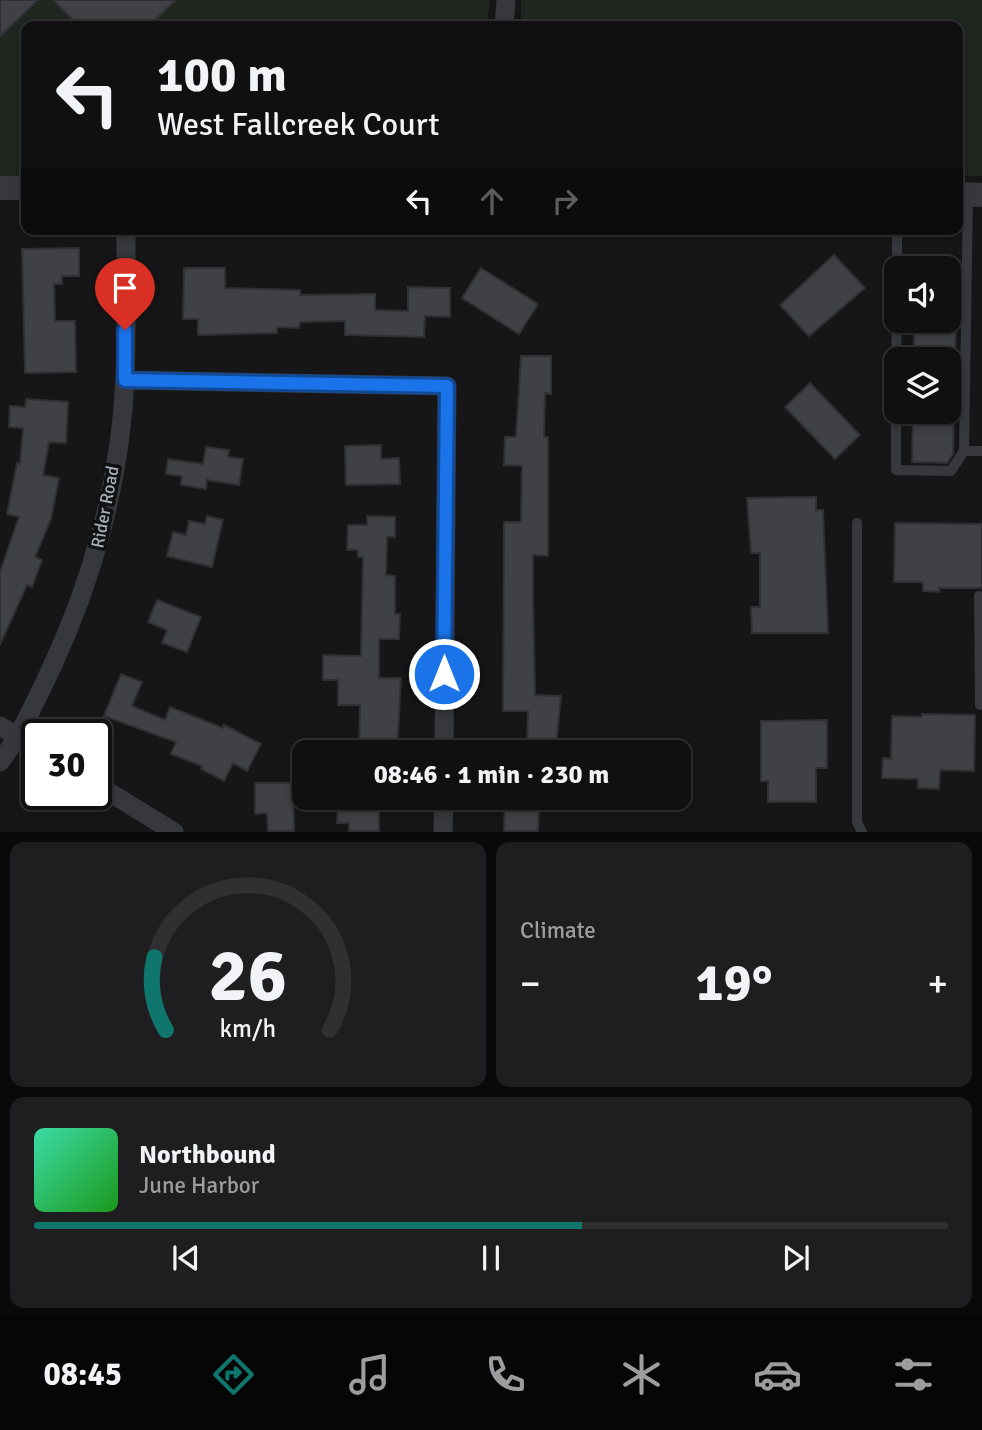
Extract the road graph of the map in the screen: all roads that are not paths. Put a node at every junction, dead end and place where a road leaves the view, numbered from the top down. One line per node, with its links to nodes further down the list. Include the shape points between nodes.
1 (506, 0): 2 (street)
2 (505, 21)
3 (0, 188): 4 (street)
4 (21, 188)
5 (969, 195): 11 (lane)
6 (126, 235): 9 (street, Rider Road)
7 (897, 235): 8 (lane)
8 (897, 256)
9 (125, 380): 17 (street, Rider Road, via 114,468 94,562); 18 (street, via 447,386)
10 (896, 424): 11 (lane, via 896,470 951,471)
11 (964, 451): 12 (lane)
12 (982, 451)
13 (857, 523): 24 (lane, via 857,822)
14 (979, 596): 15 (lane)
15 (979, 705)
16 (0, 726): 17 (street)
17 (19, 737): 19 (street, Rider Road)
18 (444, 740)
19 (0, 762)
20 (112, 794): 22 (street)
21 (444, 810): 23 (street)
22 (174, 831)
23 (443, 831)
24 (862, 831)

